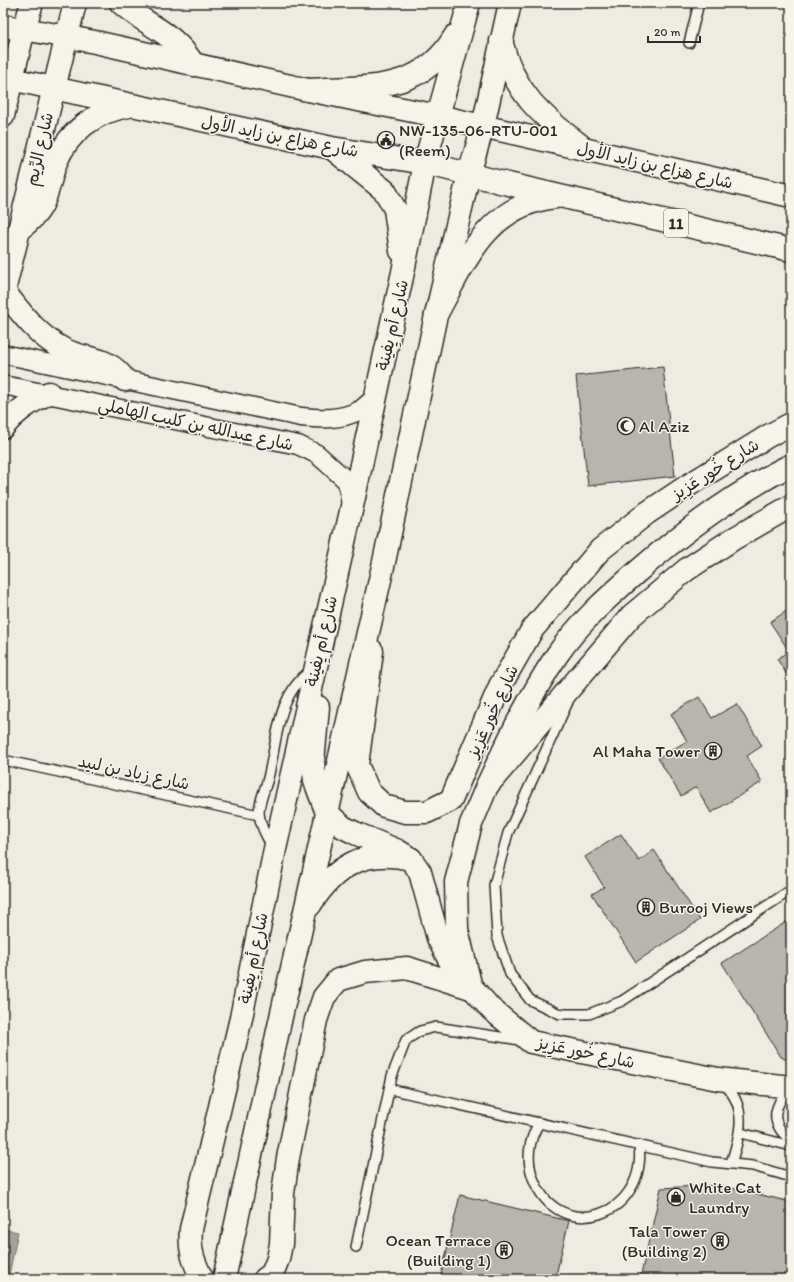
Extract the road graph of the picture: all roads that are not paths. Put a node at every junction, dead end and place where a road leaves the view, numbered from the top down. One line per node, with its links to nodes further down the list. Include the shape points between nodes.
1 (32, 3): 7 (main road)
2 (75, 3): 8 (main road, شارع الرِّيم)
3 (121, 3): 11 (main road, via 174,40)
4 (510, 3): 9 (main road)
5 (698, 3): 10 (lane)
6 (467, 10): 14 (main road, via 446,52 415,76 382,85); 17 (main road, شارع أم يِفينة)
7 (13, 27): 8 (main road, شارع هزاع بن زايد الأول); 12 (main road)
8 (67, 37): 11 (main road, شارع هزاع بن زايد الأول); 13 (main road, شارع الرِّيم)
9 (501, 40): 18 (main road); 20 (main road, via 510,69 524,95 551,124)
10 (689, 43)
11 (194, 65): 14 (main road, شارع هزاع بن زايد الأول)
12 (7, 78): 13 (main road, شارع هزاع بن زايد الأول / 11); 16 (main road)
13 (54, 88): 15 (main road, شارع هزاع بن زايد الأول / 11); 25 (main road, شارع الرِّيم)
14 (308, 90): 17 (main road, شارع هزاع بن زايد الأول)
15 (134, 105): 19 (main road, شارع هزاع بن زايد الأول / 11); 25 (main road, via 95,116 76,131 56,162 46,200 39,211)
16 (3, 116)
17 (438, 116): 18 (main road, شارع هزاع بن زايد الأول); 21 (main road, شارع أم يِفينة)
18 (483, 126): 20 (main road, شارع هزاع بن زايد الأول); 22 (main road)
19 (332, 148): 21 (main road, شارع هزاع بن زايد الأول / 11); 27 (main road, via 376,183 392,201 397,217)
20 (586, 149): 23 (main road, شارع هزاع بن زايد الأول)
21 (425, 163): 22 (main road, شارع هزاع بن زايد الأول / 11); 27 (main road, شارع أم يِفينة)
22 (469, 174): 24 (main road, شارع هزاع بن زايد الأول / 11); 29 (main road)
23 (787, 193)
24 (561, 197): 26 (main road, شارع هزاع بن زايد الأول / 11); 29 (main road, via 526,204 496,222 478,241)
25 (20, 229): 28 (main road, شارع الرِّيم)
26 (791, 250)
27 (403, 272): 34 (main road, شارع أم يِفينة)
28 (3, 293): 31 (main road, via 33,327 53,343 65,350 105,362 118,370)
29 (436, 315): 42 (main road)
30 (3, 354): 31 (street, شارع عبدالله بن كليب الهاملي)
31 (125, 380): 35 (street, شارع عبدالله بن كليب الهاملي)
32 (3, 385): 33 (street, شارع عبدالله بن كليب الهاملي)
33 (50, 393): 37 (main road, via 23,407); 38 (street, شارع عبدالله بن كليب الهاملي)
34 (376, 397): 35 (street, شارع عبدالله بن كليب الهاملي, via 358,411 338,417 322,419); 41 (main road, شارع أم يِفينة)
35 (289, 414): 38 (street, via 288,431 285,438)
36 (791, 424): 42 (main road, شارع خُور عَزِيز, via 689,484 600,550 532,630 500,686 451,800 427,812 405,812 384,806 369,792 357,765)
37 (3, 427)
38 (278, 442): 41 (street, شارع عبدالله بن كليب الهاملي, via 298,446 317,454 347,481)
39 (791, 465): 46 (main road, via 715,509 659,552 596,608 558,654 520,716)
40 (791, 506): 44 (main road, via 733,539 686,570 631,616)
41 (352, 511): 43 (main road, شارع أم يِفينة)
42 (384, 562): 47 (main road)
43 (315, 667): 47 (main road, via 319,701 313,762 315,781); 48 (lane, via 296,683 283,706); 49 (main road, شارع أم يِفينة)
44 (582, 672): 46 (main road); 51 (lane, via 508,834 494,885 497,936 510,974 530,1000 560,1014 589,1014 622,1001)
45 (3, 760): 48 (lane, شارع زياد بن لبيد)
46 (487, 786): 53 (main road, via 471,824 456,882 457,929)
47 (327, 813): 50 (main road, شارع خُور عَزِيز, via 343,827); 52 (main road)
48 (259, 815): 49 (lane, via 264,832)
49 (275, 849): 67 (main road, شارع أم يِفينة, via 241,1018 191,1229 190,1246 193,1262)
50 (411, 859): 52 (main road, via 377,855 345,866 322,887); 53 (main road, شارع خُور عَزِيز, via 420,872 444,952)
51 (791, 890)
52 (304, 914): 68 (main road)
53 (471, 988): 54 (main road, شارع خُور عَزِيز, via 491,1009); 69 (main road, via 407,968 365,972 338,980 324,997 316,1020 288,1158 278,1259 272,1274)
54 (531, 1042): 55 (main road, شارع خُور عَزِيز); 57 (lane, via 440,1027 420,1030 406,1040)
55 (718, 1079): 56 (main road, شارع خُور عَزِيز); 60 (lane, via 729,1089 737,1102)
56 (791, 1086)
57 (389, 1089): 59 (lane); 66 (lane)
58 (791, 1090): 61 (lane, via 781,1099 776,1112 779,1129)
59 (539, 1123): 62 (lane); 62 (lane, via 529,1148 535,1184 546,1200 570,1214 598,1215 615,1207 624,1199 636,1180 640,1157)
60 (741, 1133): 63 (lane); 64 (lane)
61 (791, 1140)
62 (639, 1144): 64 (lane, via 712,1162)
63 (791, 1146)
64 (731, 1163): 65 (lane, via 753,1166)
65 (791, 1177)
66 (356, 1248)
67 (202, 1279)
68 (224, 1279)
69 (265, 1279)

